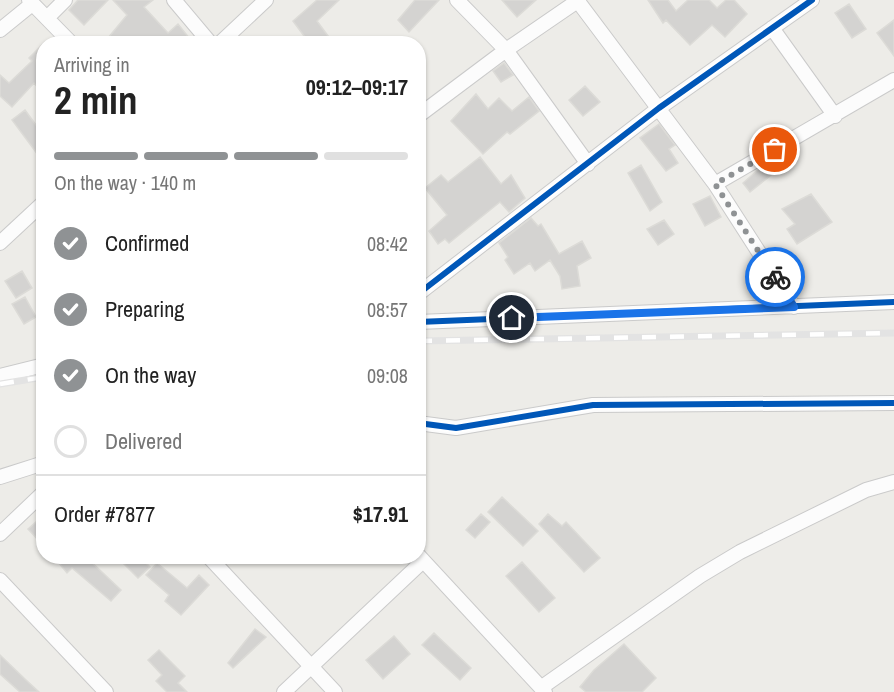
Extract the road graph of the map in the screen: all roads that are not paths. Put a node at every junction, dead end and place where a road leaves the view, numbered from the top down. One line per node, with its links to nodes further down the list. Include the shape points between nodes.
1 (65, 0): 8 (street)
2 (174, 0): 12 (street)
3 (266, 0): 13 (street)
4 (457, 0): 14 (street)
5 (578, 0): 14 (street); 16 (street)
6 (812, 0): 9 (street)
7 (31, 2): 8 (street); 10 (street)
8 (47, 18): 11 (street)
9 (772, 28): 16 (street); 18 (street)
10 (0, 30)
11 (64, 36)
12 (204, 36)
13 (228, 36)
14 (506, 50): 17 (street); 19 (street)
15 (894, 80): 18 (street)
16 (659, 108): 19 (street); 20 (street)
17 (426, 110)
18 (835, 116): 20 (street)
19 (588, 164): 23 (street)
20 (715, 184): 25 (street)
21 (36, 209): 22 (street)
22 (0, 243)
23 (426, 282)
24 (894, 302): 25 (street)
25 (794, 307): 26 (street)
26 (426, 322)
27 (36, 367): 28 (street)
28 (0, 376)
29 (894, 403): 30 (street, via 593,405 456,428)
30 (426, 424)
31 (36, 466): 32 (street)
32 (0, 477)
33 (894, 482): 41 (street, via 866,490 740,552 700,576)
34 (36, 500): 35 (street)
35 (0, 534)
36 (426, 563): 41 (street)
37 (215, 564): 40 (street)
38 (415, 564): 40 (street)
39 (0, 580): 42 (street)
40 (311, 666): 43 (street); 44 (street)
41 (543, 690)
42 (106, 692)
43 (284, 692)
44 (335, 692)

